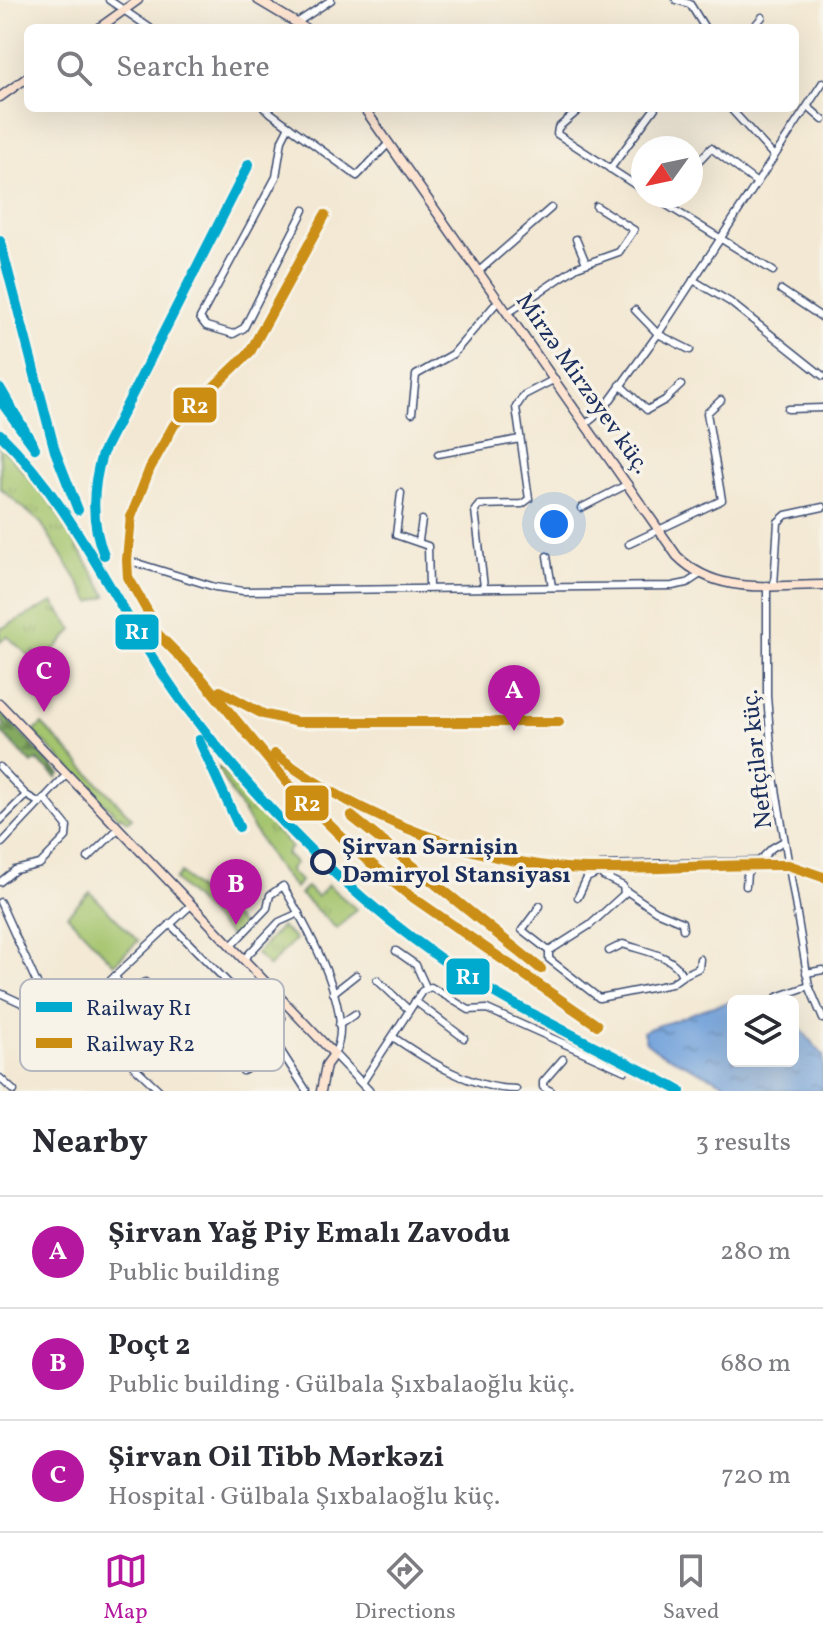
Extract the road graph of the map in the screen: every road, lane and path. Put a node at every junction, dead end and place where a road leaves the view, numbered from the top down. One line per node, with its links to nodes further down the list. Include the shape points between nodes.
1 (109, 0): 6 (street)
2 (138, 0): 6 (main road)
3 (258, 0): 10 (main road)
4 (331, 0): 11 (street)
5 (676, 0): 12 (street, via 690,4)
6 (124, 10): 8 (main road); 9 (street)
7 (762, 17): 13 (street)
8 (105, 24)
9 (144, 24)
10 (300, 24)
11 (303, 24)
12 (702, 24)
13 (756, 24)
14 (24, 80): 16 (main road)
15 (823, 82): 17 (street)
16 (0, 97)
17 (808, 107): 24 (street); 25 (street)
18 (270, 112): 26 (street)
19 (369, 112): 27 (main road, Mirzə Mirzəyev küç.)
20 (577, 112): 30 (street, via 556,132)
21 (652, 112): 30 (street)
22 (734, 112): 29 (street)
23 (798, 112): 24 (street)
24 (802, 116): 29 (street)
25 (823, 120)
26 (289, 126): 27 (street, via 357,176); 36 (street, via 276,177 200,318 206,326 233,334 244,328)
27 (389, 143): 40 (main road, Mirzə Mirzəyev küç.)
28 (703, 156): 32 (street, via 711,148)
29 (774, 156): 32 (street)
30 (610, 169): 31 (street)
31 (631, 182)
32 (757, 183): 38 (street)
33 (596, 206): 39 (street, via 632,227 634,234 619,252)
34 (551, 208): 40 (street)
35 (671, 208): 38 (street)
36 (304, 210)
37 (576, 239): 39 (street)
38 (721, 240): 41 (street); 42 (street)
39 (586, 263): 46 (street)
40 (479, 271): 44 (main road, Mirzə Mirzəyev küç.)
41 (773, 271)
42 (693, 280): 48 (street); 50 (street, via 730,302)
43 (781, 290): 47 (street)
44 (499, 300): 46 (main road, Mirzə Mirzəyev küç.); 57 (street, via 453,354 416,375)
45 (635, 310): 48 (street)
46 (508, 313): 51 (main road, Mirzə Mirzəyev küç.)
47 (823, 318)
48 (658, 334): 49 (street); 52 (street)
49 (690, 350)
50 (823, 376)
51 (555, 379): 58 (main road, Mirzə Mirzəyev küç.); 59 (street, via 518,400)
52 (620, 385): 53 (street, via 647,410); 58 (street)
53 (681, 385)
54 (721, 400): 64 (street, via 707,413)
55 (823, 408): 56 (street)
56 (788, 409)
57 (412, 413)
58 (586, 424): 61 (main road, Mirzə Mirzəyev küç.)
59 (520, 439): 60 (street); 77 (street, via 529,499 522,504 479,505 475,510)
60 (438, 454)
61 (628, 484): 66 (street); 68 (main road, Mirzə Mirzəyev küç.)
62 (401, 493): 69 (street, via 396,535)
63 (733, 498): 64 (street)
64 (722, 500): 68 (street)
65 (823, 507): 74 (street, Neftçilər küç., via 786,515 778,522)
66 (581, 508)
67 (422, 520): 69 (street)
68 (659, 531): 70 (street); 73 (main road, Mirzə Mirzəyev küç.)
69 (419, 540): 76 (street, via 430,550)
70 (629, 544)
71 (547, 556): 78 (street)
72 (127, 560): 76 (street, via 230,590)
73 (699, 575): 74 (main road, via 729,584); 78 (street, via 672,586)
74 (770, 585): 75 (main road); 86 (street, Neftçilər küç., via 770,747)
75 (823, 585)
76 (429, 587): 77 (street)
77 (484, 587): 78 (street)
78 (552, 587)
79 (0, 704): 81 (main road)
80 (0, 767): 82 (street)
81 (67, 774): 83 (street); 85 (main road)
82 (26, 795): 83 (street); 84 (street)
83 (42, 801): 87 (street); 91 (street, via 67,826 66,837 40,864 21,867)
84 (0, 821)
85 (119, 828): 88 (street); 96 (main road)
86 (784, 841): 89 (street); 110 (street, Neftçilər küç.)
87 (2, 843)
88 (88, 858)
89 (759, 861): 90 (street, via 600,865); 92 (street, via 747,873)
90 (600, 872): 93 (street); 94 (street, via 587,878)
91 (0, 882)
92 (746, 886)
93 (625, 890): 102 (street, via 682,922); 105 (street, via 590,925)
94 (578, 897)
95 (0, 902): 114 (street)
96 (191, 905): 101 (street); 103 (main road)
97 (540, 906): 105 (street, via 522,930)
98 (267, 908): 99 (street, via 270,895 283,886); 100 (street); 103 (street)
99 (299, 913): 100 (street); 123 (street)
100 (279, 922): 107 (street)
101 (170, 924): 112 (street); 117 (street)
102 (683, 929)
103 (231, 946): 107 (main road)
104 (396, 951): 121 (street, via 416,965)
105 (549, 951): 113 (street, via 555,965 599,998 671,984)
106 (609, 951): 113 (street, via 623,944 678,966)
107 (244, 959): 118 (main road)
108 (700, 959): 113 (street, via 699,968)
109 (823, 970): 110 (street)
110 (806, 973): 120 (street, Neftçilər küç.)
111 (356, 975): 123 (street)
112 (115, 976): 115 (street); 116 (street)
113 (682, 976)
114 (35, 979)
115 (112, 979)
116 (117, 979)
117 (224, 979)
118 (260, 979)
119 (377, 980): 128 (street)
120 (809, 986): 124 (street); 130 (street, Neftçilər küç.)
121 (426, 987): 125 (street); 138 (street, via 469,1010 487,1009)
122 (0, 993): 126 (street)
123 (333, 993): 131 (street)
124 (783, 995)
125 (415, 1001): 128 (street); 133 (street)
126 (20, 1002)
127 (284, 1007): 134 (main road)
128 (409, 1010): 132 (street)
129 (355, 1014): 131 (street)
130 (823, 1019)
131 (339, 1025): 134 (street)
132 (393, 1037): 140 (street); 141 (street, via 460,1075 490,1087)
133 (464, 1038)
134 (334, 1054): 140 (street); 145 (main road)
135 (284, 1056): 142 (street)
136 (563, 1059): 148 (street, via 543,1082)
137 (140, 1071): 144 (street)
138 (625, 1071)
139 (0, 1078): 143 (street)
140 (362, 1083): 146 (street); 147 (street)
141 (516, 1089)
142 (306, 1090)
143 (14, 1091)
144 (160, 1091)
145 (321, 1091)
146 (354, 1091)
147 (369, 1091)
148 (551, 1091)

